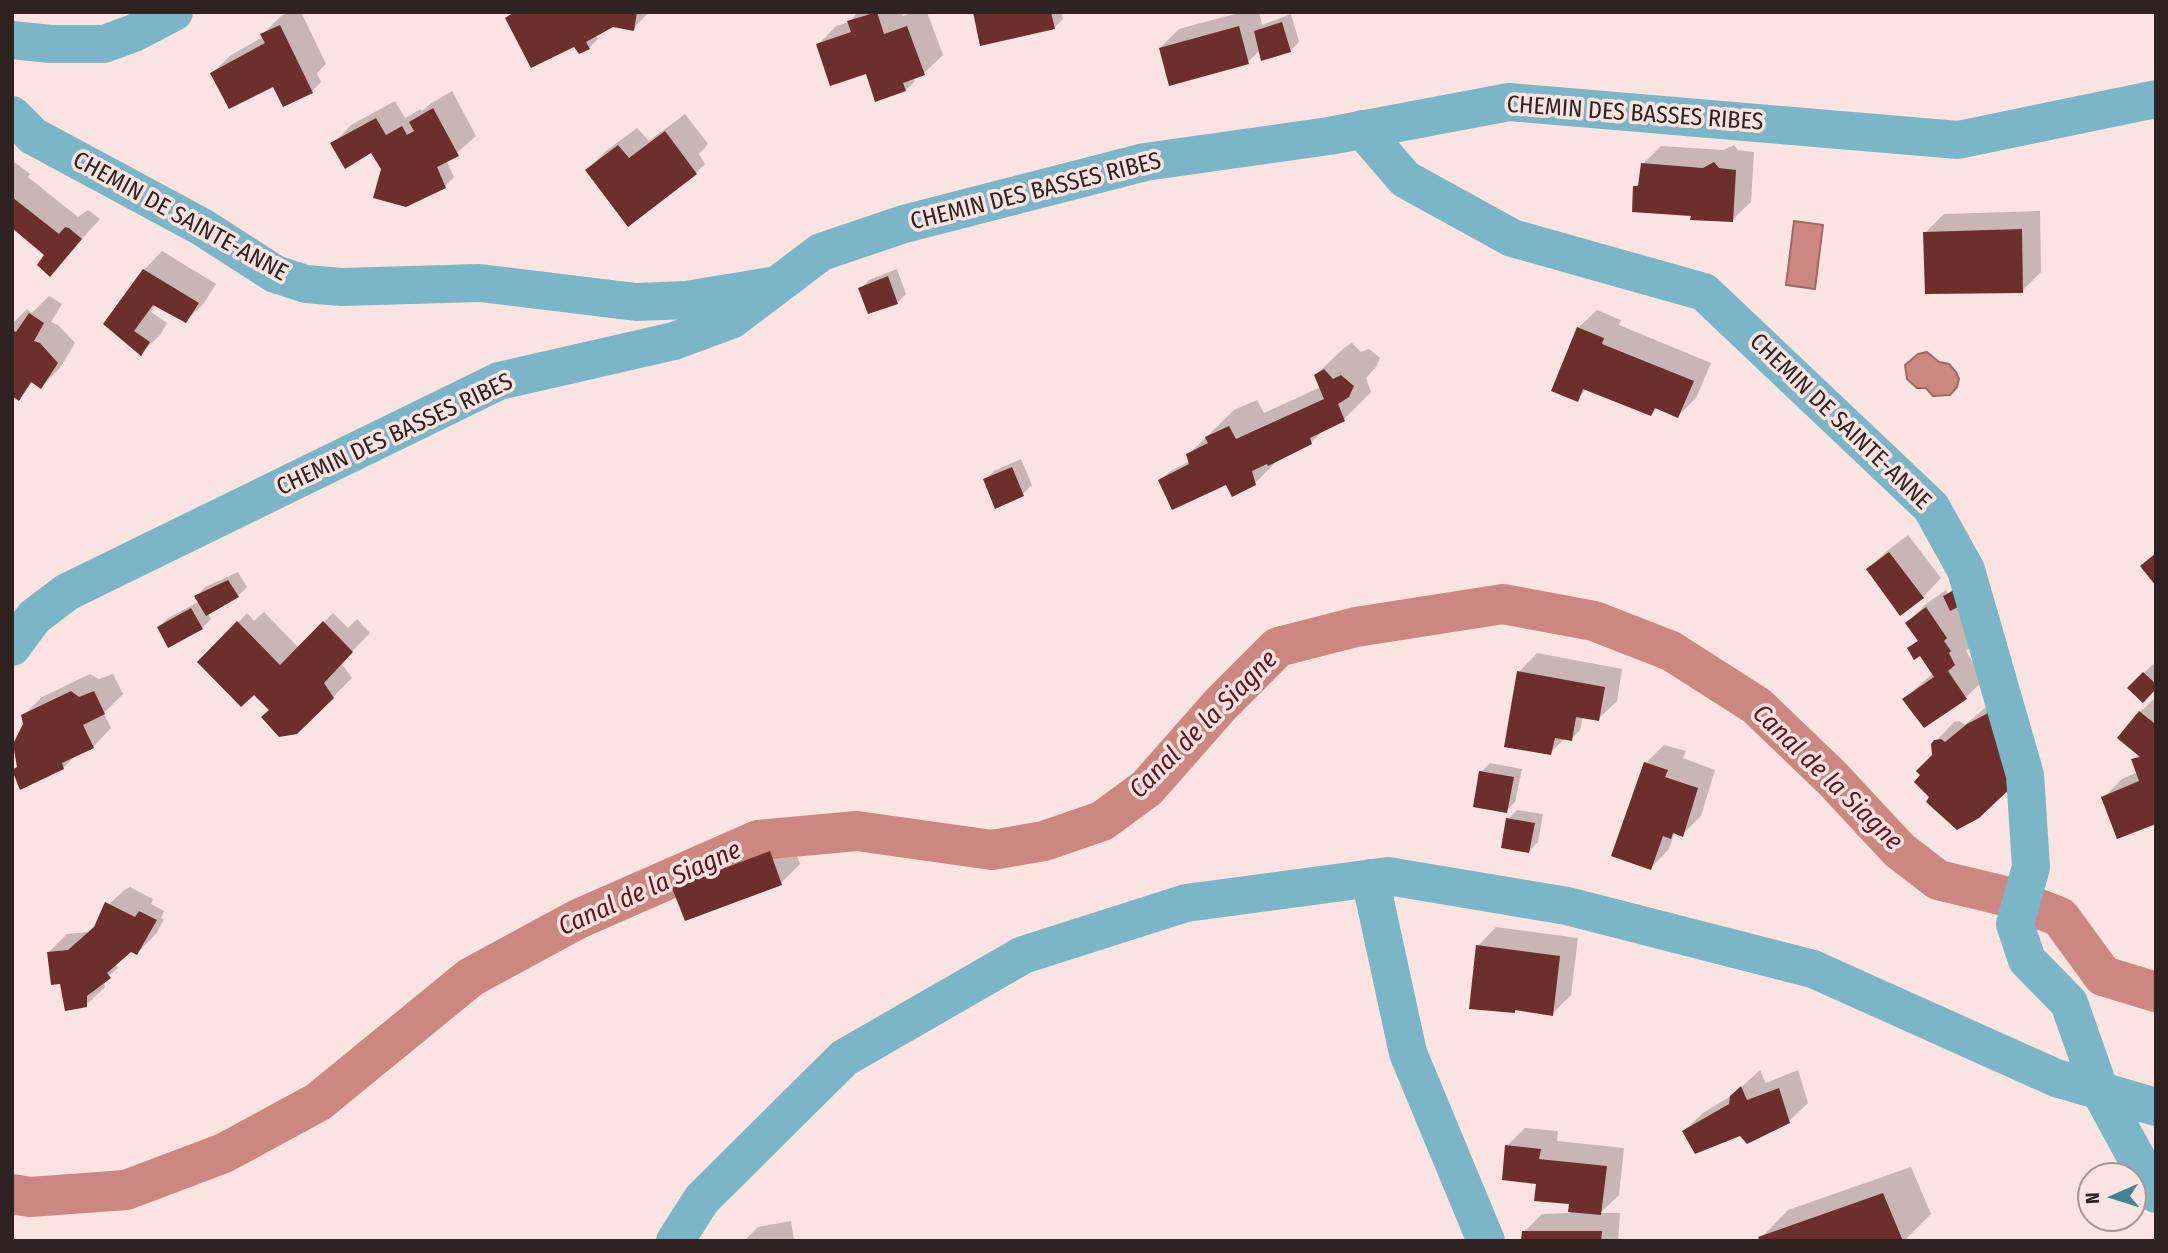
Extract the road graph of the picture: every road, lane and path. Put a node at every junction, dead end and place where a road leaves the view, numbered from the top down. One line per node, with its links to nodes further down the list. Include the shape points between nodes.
1 (174, 12): 2 (street, via 104,44)
2 (12, 40)
3 (2156, 99): 5 (street, CHEMIN DES BASSES RIBES, via 1958,140 1509,102)
4 (12, 115): 6 (street, CHEMIN DE SAINTE-ANNE, via 33,136 201,227 275,274 306,284 480,283 636,302 686,300)
5 (1362, 130): 6 (street, CHEMIN DES BASSES RIBES, via 1145,162 904,224 821,252); 9 (street, CHEMIN DE SAINTE-ANNE, via 1405,179 1512,239 1704,292 1931,507 1966,570 2025,775 2031,867 2015,924 2027,960 2069,1003)
6 (777, 285): 7 (street, CHEMIN DES BASSES RIBES, via 731,320 674,341 499,381 67,592 34,617)
7 (12, 647)
8 (1370, 878): 9 (street, via 1388,876 1567,906 1813,969 2056,1078); 12 (street, via 1186,903 1023,955 845,1058 702,1199); 13 (street, via 1408,1053)
9 (2100, 1091): 10 (street); 11 (street, CHEMIN DE SAINTE-ANNE)
10 (2156, 1107)
11 (2156, 1194)
12 (675, 1241)
13 (1486, 1241)

